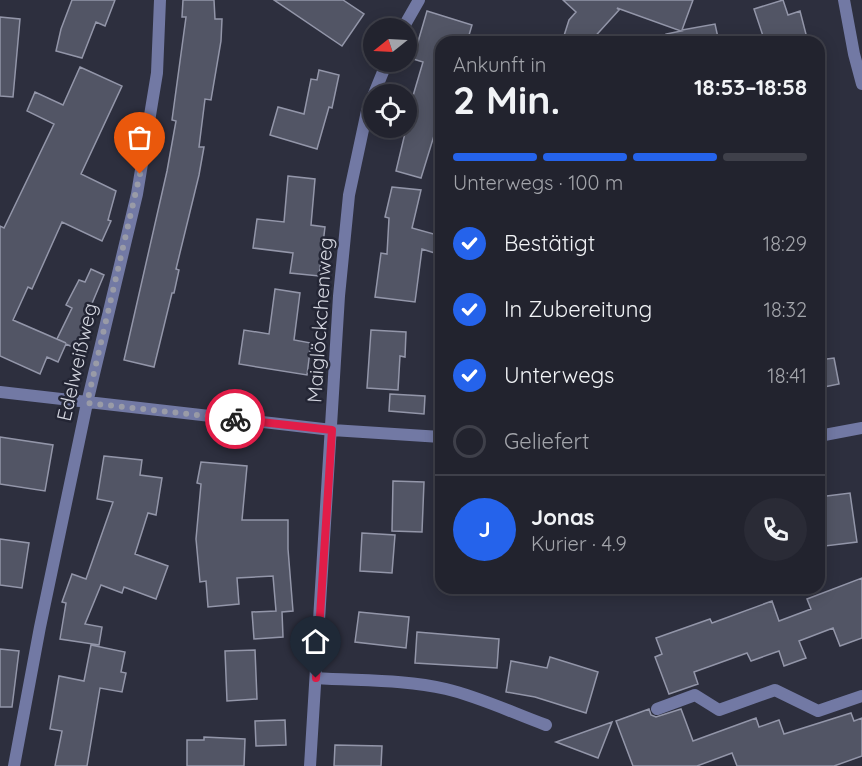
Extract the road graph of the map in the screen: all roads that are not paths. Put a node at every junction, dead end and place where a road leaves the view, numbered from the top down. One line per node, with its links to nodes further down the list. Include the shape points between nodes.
1 (160, 0): 8 (street, Edelweißweg, via 158,73 137,194)
2 (419, 0): 4 (street)
3 (844, 0): 6 (street)
4 (409, 18)
5 (383, 72): 10 (street, Maiglöckchenweg, via 367,111 349,195)
6 (862, 84)
7 (0, 392): 8 (street)
8 (87, 403): 10 (street); 17 (street, Edelweißweg)
9 (862, 428): 11 (street)
10 (332, 430): 12 (street); 13 (street, Maiglöckchenweg)
11 (825, 435)
12 (435, 437)
13 (316, 678): 16 (street, via 445,689); 18 (street, Maiglöckchenweg)
14 (862, 696): 15 (street, via 818,711 775,690 719,710 695,695)
15 (657, 710)
16 (546, 725)
17 (14, 766)
18 (310, 766)

